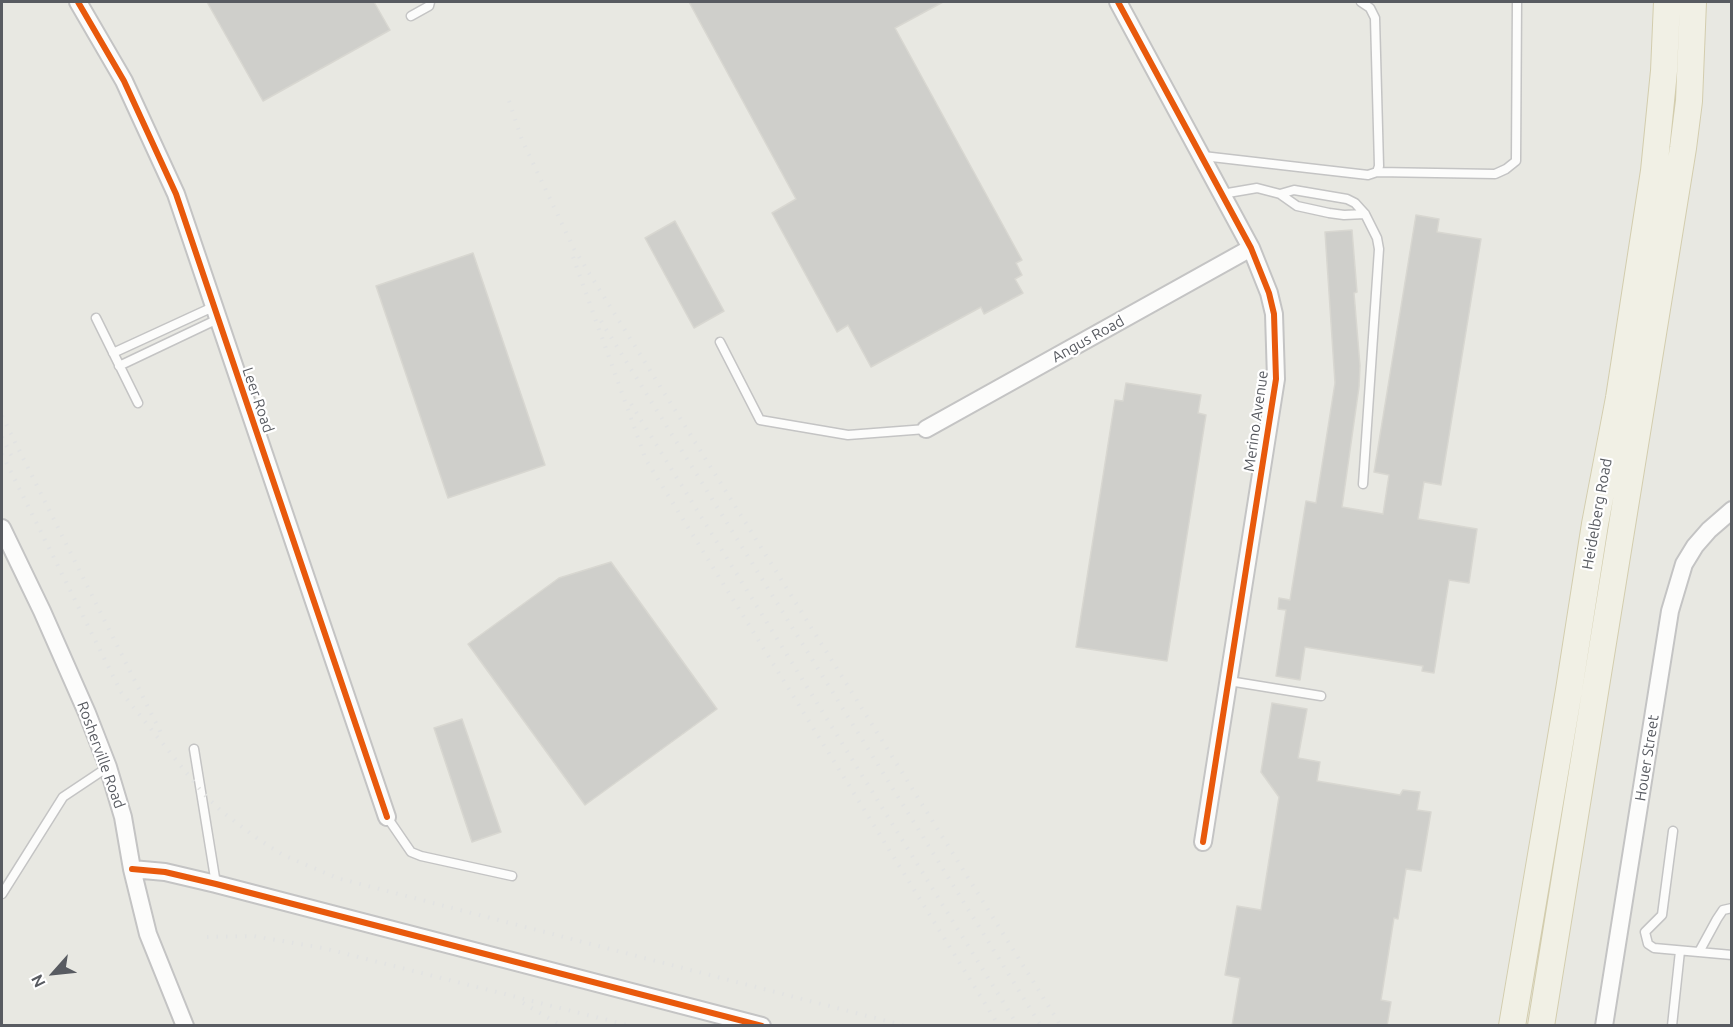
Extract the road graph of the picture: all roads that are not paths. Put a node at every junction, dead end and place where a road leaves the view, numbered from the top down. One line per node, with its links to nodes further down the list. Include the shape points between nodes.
1 (78, 2): 15 (street, Leer Road, via 148,130 176,194)
2 (430, 2): 8 (lane)
3 (1118, 2): 9 (street, Merino Avenue)
4 (1361, 2): 10 (lane, via 1375,18)
5 (1517, 2): 10 (lane, via 1516,162 1495,174)
6 (1667, 2): 42 (main road, Heidelberg Road, via 1654,171)
7 (1693, 2): 43 (main road, Heidelberg Road, via 1683,148)
8 (411, 16)
9 (1203, 156): 10 (lane, via 1368,175); 11 (street, Merino Avenue)
10 (1377, 172)
11 (1222, 194): 12 (lane, via 1257,188); 14 (street, Merino Avenue)
12 (1280, 194): 13 (lane, via 1297,206 1344,215); 13 (lane, via 1294,190 1347,199)
13 (1365, 214): 22 (lane, via 1379,249)
14 (1251, 248): 21 (street, Angus Road); 25 (street, Merino Avenue, via 1274,314 1276,379)
15 (216, 313): 18 (lane); 19 (lane); 29 (street, Leer Road)
16 (96, 318): 18 (lane)
17 (720, 342): 21 (lane, via 760,420 848,435)
18 (113, 353): 19 (lane)
19 (119, 366): 20 (lane)
20 (138, 403)
21 (926, 429)
22 (1363, 484)
23 (1731, 510): 44 (street, Houer Street, via 1695,546 1684,564 1670,611)
24 (2, 528): 28 (street, Rosherville Road, via 87,712)
25 (1228, 681): 26 (lane); 31 (street, Merino Avenue)
26 (1321, 696)
27 (194, 749): 34 (lane)
28 (108, 767): 32 (street, Rosherville Road, via 123,817); 35 (lane, via 63,797)
29 (387, 817): 33 (lane, via 411,852)
30 (1673, 831): 37 (lane, via 1662,915 1645,932 1648,944 1654,948)
31 (1203, 842)
32 (132, 869): 34 (street); 40 (street, Rosherville Road, via 148,933)
33 (512, 876)
34 (216, 884): 41 (street)
35 (2, 894)
36 (1731, 908): 38 (lane, via 1723,910)
37 (1680, 951): 38 (lane); 45 (lane)
38 (1699, 952): 39 (lane)
39 (1731, 955)
40 (185, 1026)
41 (762, 1026)
42 (1512, 1026)
43 (1541, 1026)
44 (1604, 1026)
45 (1672, 1026)

